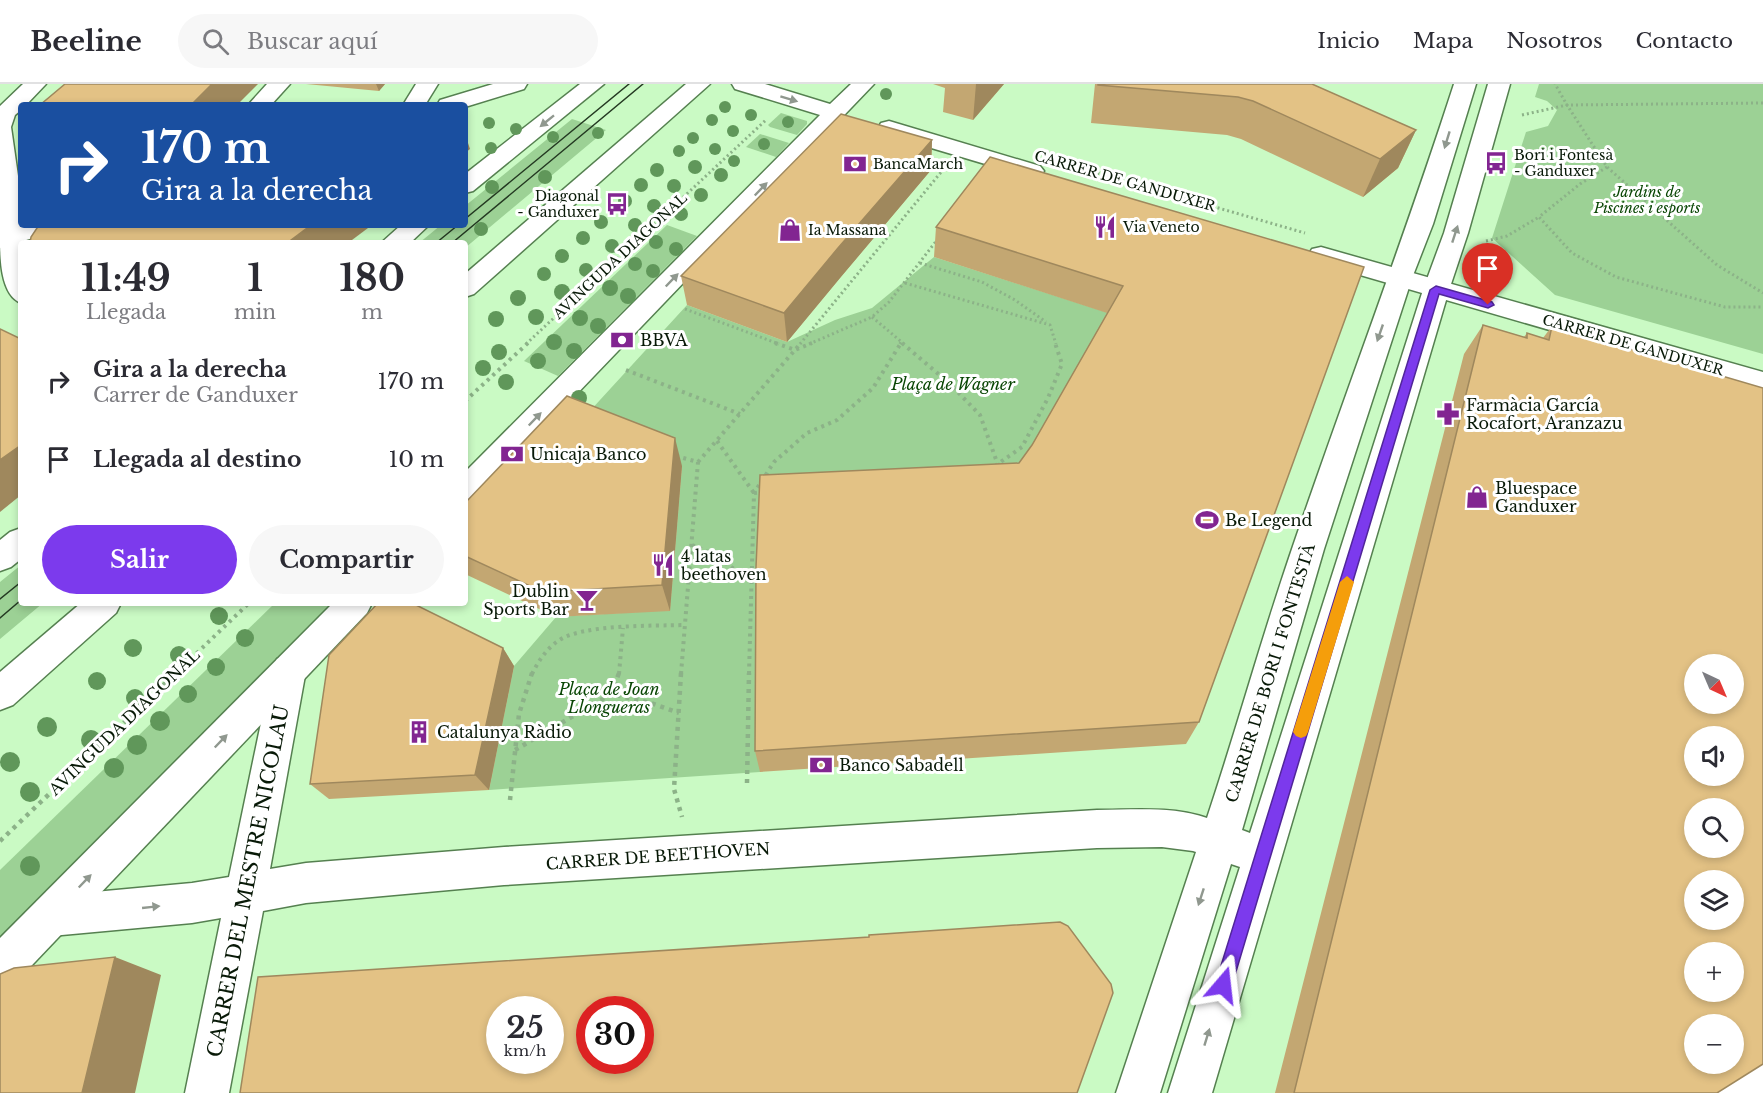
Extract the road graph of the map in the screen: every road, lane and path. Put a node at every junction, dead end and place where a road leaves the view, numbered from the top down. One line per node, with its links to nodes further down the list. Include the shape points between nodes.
1 (35, 84): 20 (street)
2 (279, 84): 12 (street)
3 (427, 84): 13 (street)
4 (516, 84): 14 (street)
5 (593, 84): 24 (street, one-way to 24)
6 (699, 84): 36 (street)
7 (743, 84): 19 (street, CARRER DE GANDUXER, one-way to 19)
8 (863, 84): 19 (street)
9 (1465, 84): 34 (street, CARRER DE BORI I FONTESTÀ, one-way to 34, via 1421,224)
10 (1499, 84): 37 (street, one-way to 10)
11 (1555, 84): 16 (path)
12 (263, 102)
13 (416, 102)
14 (458, 102)
15 (1763, 103): 16 (path)
16 (1567, 105): 17 (path); 21 (path)
17 (1530, 112)
18 (769, 117): 48 (path, AVINGUDA DIAGONAL)
19 (852, 117): 23 (street, CARRER DE GANDUXER); 55 (street, one-way to 19)
20 (1, 120): 29 (street, via 7,183)
21 (1607, 167): 25 (path); 39 (path, via 1717,265)
22 (945, 168): 45 (path)
23 (1058, 170): 31 (path, CARRER DE GANDUXER)
24 (468, 184)
25 (1539, 217): 32 (path); 40 (path, via 1572,253 1616,277 1725,307)
26 (40, 228): 29 (street)
27 (413, 228): 30 (street)
28 (942, 233): 33 (path)
29 (5, 238): 38 (street)
30 (398, 240)
31 (1304, 241): 34 (street, CARRER DE GANDUXER)
32 (1488, 242)
33 (920, 262): 35 (path); 43 (path, via 982,282)
34 (1399, 278): 37 (street, CARRER DE GANDUXER); 77 (street, CARRER DE BORI I FONTESTÀ, one-way to 77, via 1308,549)
35 (905, 283): 42 (path); 43 (path)
36 (468, 285)
37 (1436, 290): 47 (street, CARRER DE GANDUXER); 78 (street)
38 (18, 291)
39 (1763, 293)
40 (1763, 307)
41 (684, 309): 45 (path)
42 (872, 317): 44 (path); 45 (path)
43 (1050, 324): 53 (path, via 1062,364 1022,447)
44 (901, 342): 53 (path, via 980,415); 58 (path, via 873,388 837,420 807,433 774,462)
45 (795, 350): 49 (path)
46 (616, 366): 49 (path)
47 (1763, 382)
48 (468, 398)
49 (740, 414): 50 (path)
50 (717, 441): 52 (path); 58 (path)
51 (666, 452): 52 (path)
52 (698, 462): 57 (path)
53 (998, 465): 54 (path)
54 (989, 469)
55 (468, 488)
56 (766, 492): 58 (path)
57 (696, 493): 60 (path)
58 (754, 493): 62 (path)
59 (18, 544): 61 (street)
60 (692, 545): 62 (path, via 715,555); 66 (path)
61 (0, 558)
62 (750, 581): 73 (path)
63 (102, 606): 69 (street)
64 (246, 606): 76 (path, AVINGUDA DIAGONAL)
65 (352, 606): 68 (street)
66 (684, 625): 67 (path); 71 (path)
67 (623, 628): 70 (path, via 621,668); 72 (path, via 558,640 536,667 521,700)
68 (290, 670): 79 (street, CARRER DEL MESTRE NICOLAU); 80 (street, one-way to 68)
69 (0, 694)
70 (611, 694): 71 (path); 72 (path)
71 (679, 713): 74 (path)
72 (515, 750): 75 (path)
73 (747, 783)
74 (674, 789)
75 (510, 800)
76 (0, 841)
77 (1219, 842): 78 (street, CARRER DE BEETHOVEN); 79 (street, CARRER DE BEETHOVEN, via 1193,832 1162,828 1097,829 504,866); 84 (street, CARRER DE BORI I FONTESTÀ, one-way to 84)
78 (1263, 856): 85 (street, one-way to 78)
79 (246, 892): 80 (street, CARRER DE BEETHOVEN, one-way to 79, via 192,903); 83 (street, CARRER DEL MESTRE NICOLAU)
80 (51, 916): 81 (street)
81 (0, 968)
82 (1763, 1076): 86 (street)
83 (207, 1093)
84 (1138, 1093)
85 (1190, 1093)
86 (1735, 1093)

